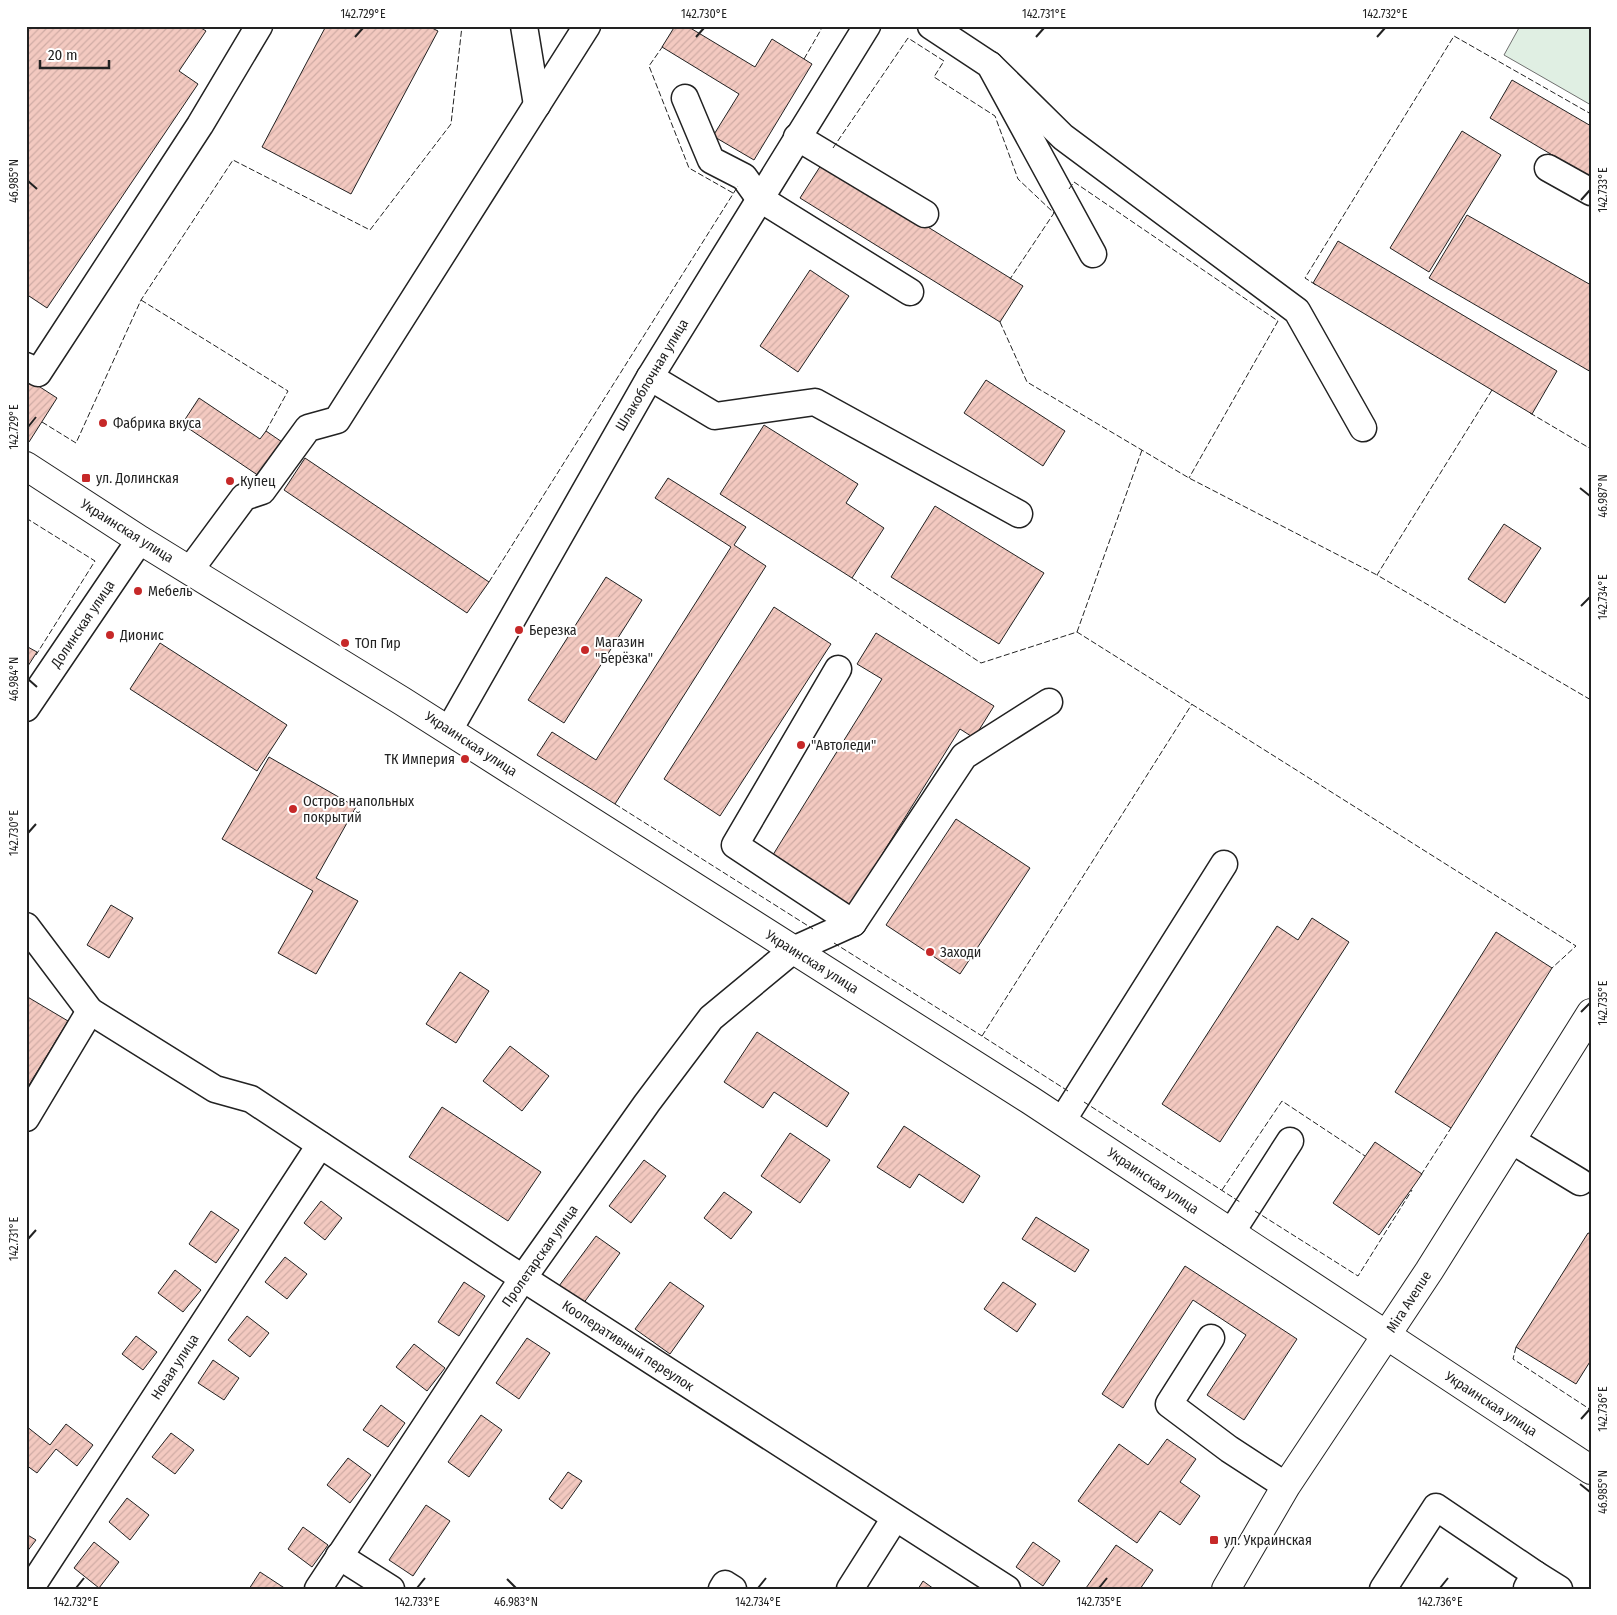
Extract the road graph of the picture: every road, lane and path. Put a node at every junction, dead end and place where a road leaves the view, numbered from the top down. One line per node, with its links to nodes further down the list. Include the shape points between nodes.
1 (524, 26): 8 (street)
2 (587, 26): 8 (street)
3 (867, 26): 9 (street, Шлакоблочная улица)
4 (931, 26): 6 (street)
5 (256, 27): 16 (street, via 200,125 38,373)
6 (990, 65): 14 (street); 18 (street, via 1063,137 1297,311)
7 (685, 98): 12 (street, via 711,160 744,177)
8 (537, 104): 22 (street, via 337,420 308,428 262,491 244,497)
9 (797, 137): 12 (street, Шлакоблочная улица); 13 (street)
10 (1548, 168): 11 (street)
11 (1591, 192)
12 (760, 198): 15 (street); 17 (street, Шлакоблочная улица)
13 (926, 214)
14 (1093, 254)
15 (910, 292)
16 (26, 366)
17 (650, 377): 20 (street, via 715,416 815,402); 26 (street, Шлакоблочная улица)
18 (1363, 428)
19 (26, 466): 21 (main road, Украинская улица)
20 (1019, 514)
21 (140, 540): 22 (main road, Украинская улица); 25 (street, Долинская улица)
22 (190, 570): 26 (main road, Украинская улица)
23 (838, 669): 28 (street, via 735,845)
24 (1049, 702): 28 (street, via 964,756)
25 (26, 708)
26 (449, 730): 30 (main road, Украинская улица)
27 (1224, 864): 34 (street)
28 (853, 923): 30 (street, Пролетарская улица)
29 (26, 926): 31 (street)
30 (793, 950): 34 (main road, Украинская улица); 40 (street, Пролетарская улица, via 711,1018)
31 (90, 1011): 33 (street); 37 (street, Кооперативный переулок, via 215,1089 251,1099)
32 (1591, 1013): 35 (main road, Mira Avenue)
33 (26, 1118)
34 (1062, 1121): 39 (main road, Украинская улица)
35 (1511, 1140): 38 (street); 41 (main road, Mira Avenue)
36 (1290, 1141): 39 (street)
37 (320, 1145): 40 (street, Кооперативный переулок); 48 (street, Новая улица)
38 (1580, 1182)
39 (1231, 1233): 41 (main road, Украинская улица)
40 (523, 1278): 45 (street, Кооперативный переулок); 46 (street, Пролетарская улица)
41 (1387, 1336): 43 (main road, Украинская улица); 44 (main road, Mira Avenue)
42 (1210, 1338): 44 (street, via 1169,1404)
43 (1591, 1470)
44 (1286, 1486): 55 (main road, Mira Avenue)
45 (895, 1518): 53 (street); 54 (street, Кооперативный переулок)
46 (339, 1556): 49 (street, Пролетарская улица); 50 (street)
47 (1531, 1582): 56 (street, via 1436,1507); 57 (street)
48 (30, 1589)
49 (318, 1589)
50 (391, 1589)
51 (722, 1589): 52 (street, via 725,1584)
52 (733, 1589)
53 (850, 1589)
54 (1007, 1589)
55 (1226, 1589)
56 (1383, 1589)
57 (1559, 1589)

